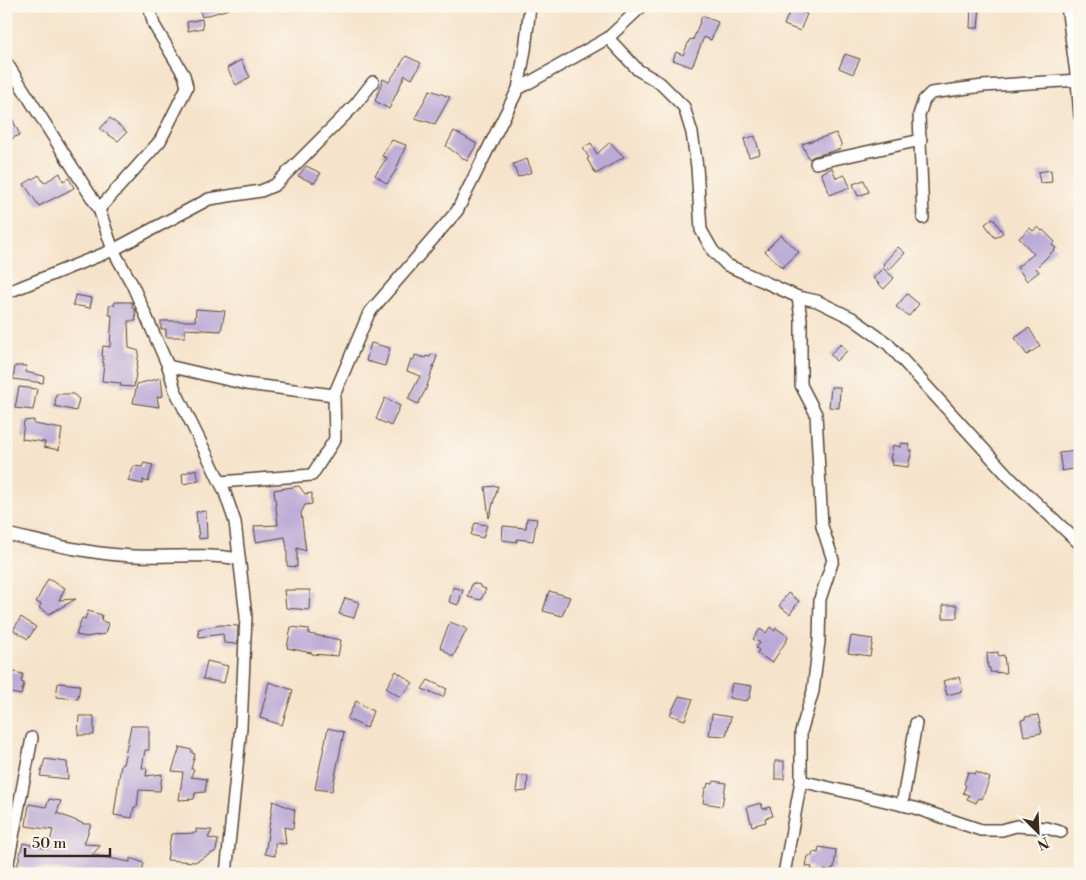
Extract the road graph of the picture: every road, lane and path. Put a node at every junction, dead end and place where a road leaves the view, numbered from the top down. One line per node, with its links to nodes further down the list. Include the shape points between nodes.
1 (149, 6): 13 (street, via 154,25 184,75 187,87 160,141)
2 (530, 6): 9 (street)
3 (642, 6): 5 (street)
4 (1067, 6): 7 (street)
5 (608, 38): 9 (street); 17 (street, via 638,70 660,83 684,107 697,167 702,230 713,251 727,265)
6 (6, 62): 13 (street)
7 (1078, 80): 10 (street); 11 (street, via 931,93 924,100 920,115)
8 (374, 82): 15 (street, via 275,185 261,191 209,199)
9 (518, 89): 19 (street, via 457,211 369,313)
10 (1080, 116)
11 (921, 140): 12 (street); 14 (street)
12 (816, 163)
13 (99, 210): 15 (street)
14 (923, 218)
15 (113, 250): 16 (street); 18 (street, via 132,284)
16 (6, 293)
17 (798, 298): 22 (street, via 824,304 852,318 888,344 1010,478); 26 (street, via 801,385 816,414 822,526 833,560 820,599 813,691 801,732)
18 (168, 366): 19 (street, via 246,384); 20 (street, via 175,390)
19 (334, 396): 20 (street, via 336,439 312,475)
20 (220, 482): 23 (street, via 235,522)
21 (6, 534): 23 (street, via 120,556 220,556)
22 (1080, 544)
23 (238, 559): 30 (street, via 246,616 241,727)
24 (916, 723): 27 (street)
25 (32, 738): 29 (street)
26 (801, 781): 27 (street); 31 (street)
27 (902, 805): 28 (street, via 981,830 1016,826)
28 (1061, 832)
29 (6, 873)
30 (226, 874)
31 (784, 874)

